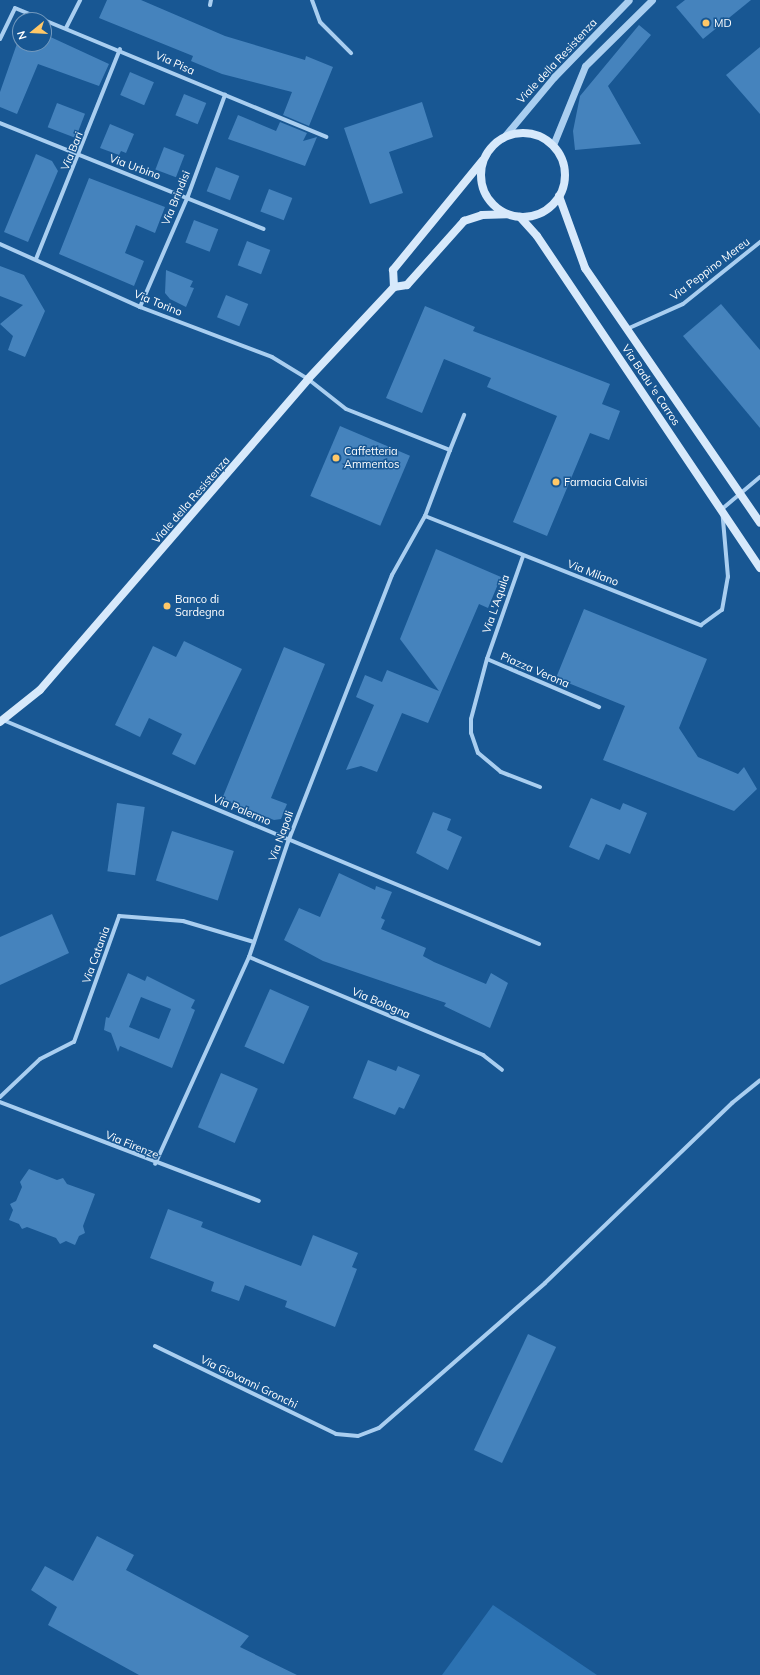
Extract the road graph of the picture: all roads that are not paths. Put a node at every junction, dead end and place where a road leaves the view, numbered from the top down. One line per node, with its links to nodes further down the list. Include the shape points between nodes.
1 (80, 0): 5 (street)
2 (312, 0): 8 (street, via 320,22)
3 (629, 0): 12 (street, Viale della Resistenza, via 554,77)
4 (652, 0): 13 (street, via 585,66)
5 (66, 28): 6 (street, Via Pisa, via 15,8); 7 (street, Via Pisa)
6 (0, 40)
7 (120, 49): 9 (street, Via Pisa); 14 (street, Via Bari)
8 (351, 53)
9 (225, 95): 11 (street, Via Pisa); 16 (street, Via Brindisi)
10 (0, 123): 14 (street, Via Urbino)
11 (326, 137)
12 (503, 138): 13 (main road, via 529,133); 15 (main road)
13 (553, 145): 17 (main road, via 565,170)
14 (80, 156): 16 (street, Via Urbino); 23 (street, Via Bari)
15 (484, 158): 18 (main road, via 482,178 487,197); 24 (main road, via 393,270)
16 (188, 196): 20 (street, Via Urbino); 25 (street, Via Brindisi)
17 (559, 196): 19 (main road, via 543,212); 26 (main road, Via Badu 'e Carros, via 585,268)
18 (507, 214): 19 (main road); 24 (main road, Viale della Resistenza, via 464,221 407,285)
19 (520, 217): 32 (main road, Via Badu 'e Carros, via 541,242)
20 (264, 228)
21 (760, 242): 26 (street, Via Peppino Mereu, via 683,304)
22 (0, 244): 23 (street, Via Torino)
23 (36, 259): 25 (street, Via Torino)
24 (394, 287): 27 (main road, Viale della Resistenza)
25 (140, 307): 27 (street, Via Torino, via 272,358)
26 (627, 329): 31 (main road, Via Badu 'e Carros)
27 (308, 379): 29 (street, via 346,409); 39 (main road, Viale della Resistenza, via 40,690)
28 (464, 416): 29 (street)
29 (450, 450): 33 (street)
30 (760, 477): 31 (street)
31 (739, 493): 32 (street); 34 (main road, Via Badu 'e Carros)
32 (722, 509): 35 (street, Via Milano, via 728,577 722,610 701,625); 36 (main road, Via Badu 'e Carros)
33 (425, 516): 35 (street, Via Milano); 41 (street, Via Napoli, via 392,575)
34 (760, 523)
35 (523, 556): 37 (street, Via L'Aquila)
36 (760, 568)
37 (487, 659): 38 (street, Piazza Verona); 40 (street, Piazza Verona, via 471,719 471,734 478,753 501,772)
38 (599, 707)
39 (2, 721): 41 (street, Via Palermo)
40 (540, 787)
41 (289, 839): 42 (street, Via Napoli); 43 (street, Via Palermo)
42 (254, 942): 44 (street, Via Napoli); 47 (street, Via Catania, via 183,921 120,916 74,1042 40,1059)
43 (540, 944)
44 (249, 958): 45 (street, Via Bologna, via 483,1055); 49 (street, Via Napoli)
45 (502, 1070)
46 (760, 1080): 51 (street, Via Giovanni Gronchi, via 732,1103 545,1283 400,1413 379,1428 358,1436 336,1434)
47 (0, 1097)
48 (0, 1102): 49 (street, Via Firenze)
49 (155, 1164): 50 (street, Via Firenze)
50 (259, 1201)
51 (155, 1346)

